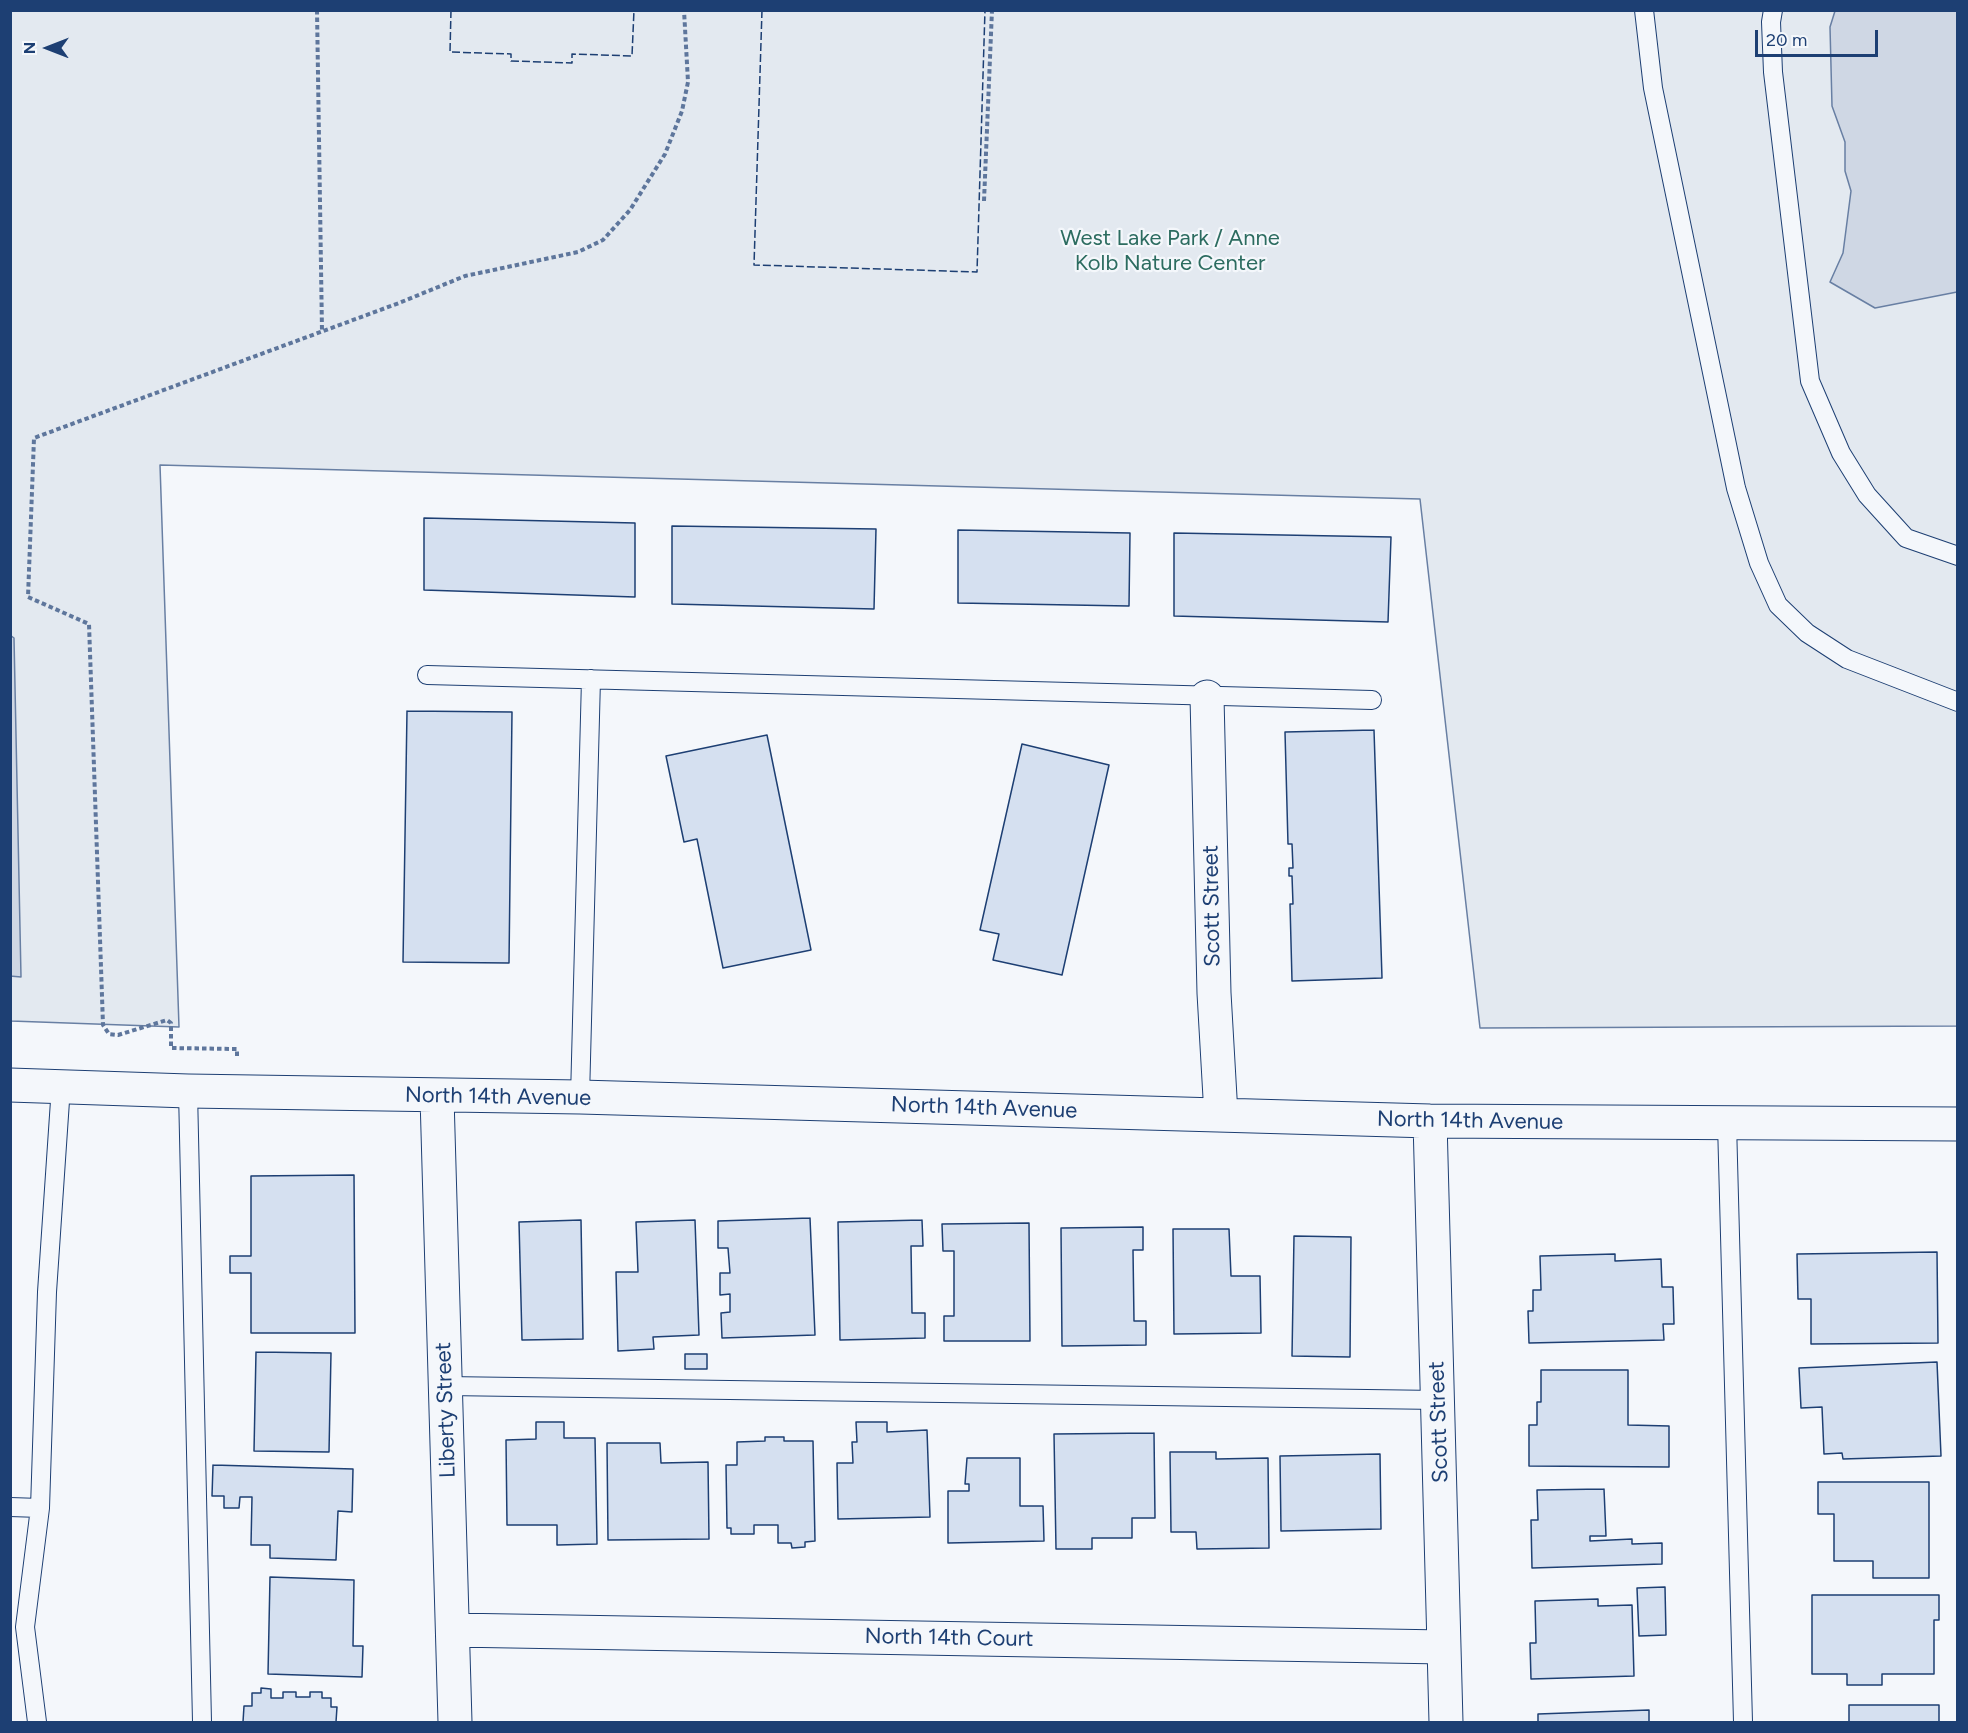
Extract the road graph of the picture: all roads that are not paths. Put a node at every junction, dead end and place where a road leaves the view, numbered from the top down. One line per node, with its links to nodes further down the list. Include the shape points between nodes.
1 (1644, 10): 8 (lane, via 1653,88 1734,477 1758,563 1778,605 1807,633 1847,658)
2 (1773, 10): 3 (lane, via 1773,72 1810,381 1841,453 1867,495 1906,538)
3 (1958, 556)
4 (426, 675): 5 (lane)
5 (591, 679): 6 (lane); 13 (lane)
6 (1207, 697): 7 (lane); 14 (street, Scott Street)
7 (1372, 700)
8 (1958, 702)
9 (10, 1084): 10 (street, North 14th Avenue)
10 (62, 1086): 11 (street, North 14th Avenue); 21 (lane, via 46,1292)
11 (188, 1091): 12 (street, North 14th Avenue); 25 (lane)
12 (437, 1097): 13 (street, North 14th Avenue); 18 (street, Liberty Street)
13 (580, 1098): 14 (street, North 14th Avenue)
14 (1221, 1115): 15 (street, North 14th Avenue)
15 (1430, 1121): 16 (street, North 14th Avenue); 19 (street, Scott Street)
16 (1727, 1123): 17 (street, North 14th Avenue); 28 (lane)
17 (1958, 1124)
18 (446, 1386): 19 (lane); 22 (street, Liberty Street)
19 (1438, 1400): 23 (street, Scott Street)
20 (10, 1507): 21 (lane)
21 (40, 1508): 24 (lane, via 26,1627)
22 (453, 1630): 23 (street, North 14th Court); 26 (street, Liberty Street)
23 (1444, 1647): 27 (street, Scott Street)
24 (37, 1722)
25 (202, 1722)
26 (455, 1722)
27 (1446, 1722)
28 (1743, 1722)

